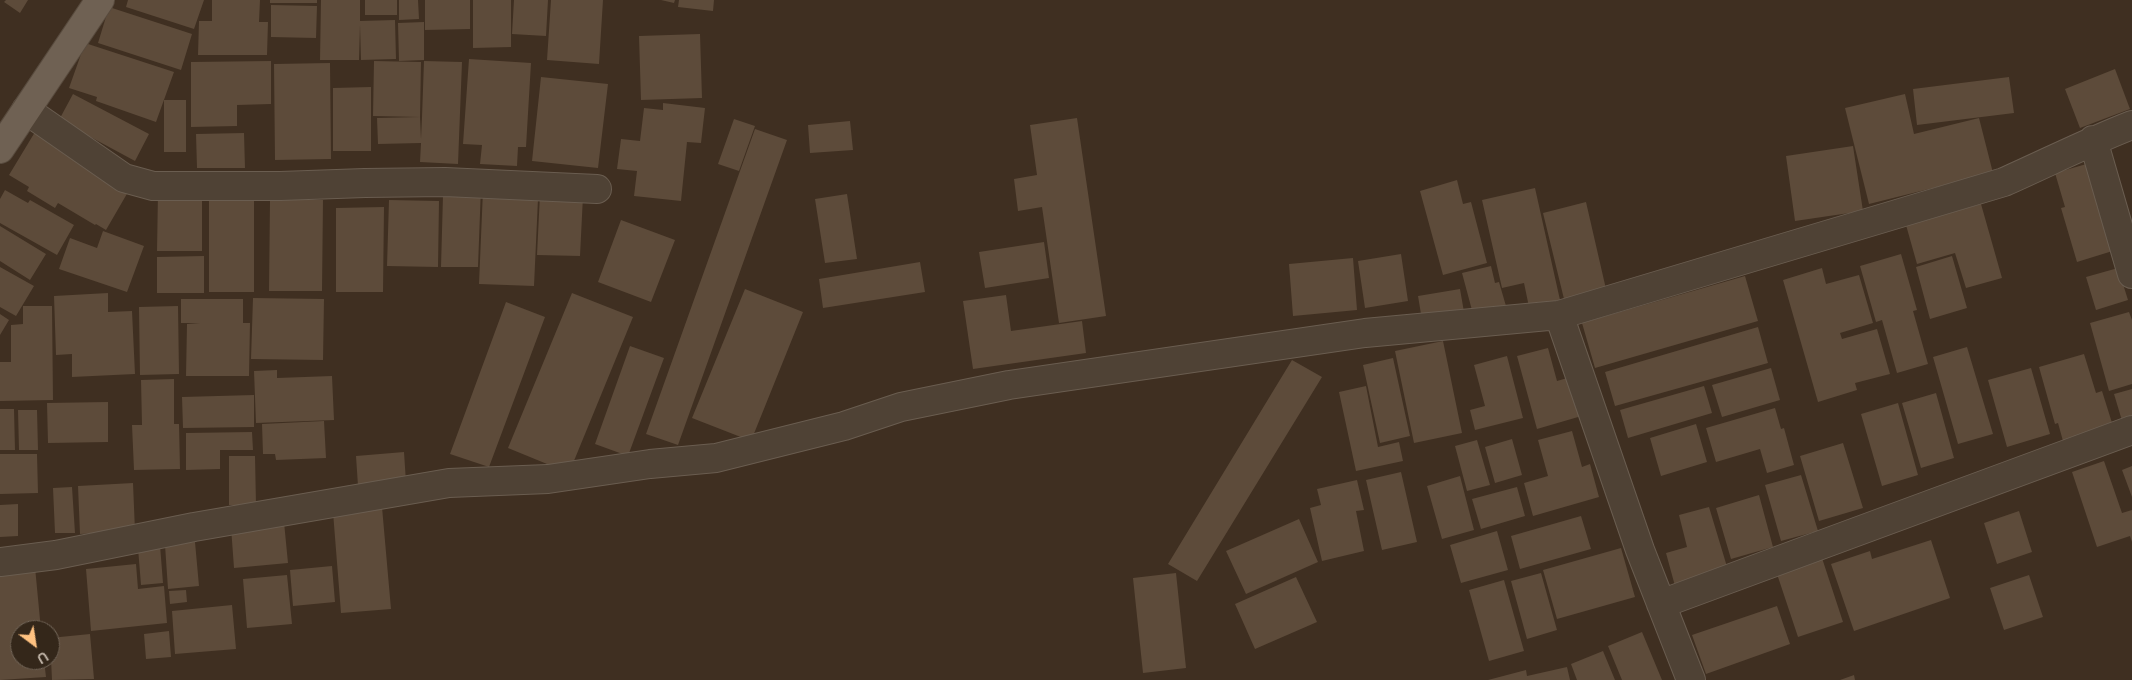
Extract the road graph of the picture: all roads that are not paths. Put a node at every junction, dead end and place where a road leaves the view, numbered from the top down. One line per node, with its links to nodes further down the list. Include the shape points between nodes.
1 (100, 0): 2 (main road)
2 (26, 110): 5 (main road); 6 (street, via 124,178 153,186 445,182)
3 (2132, 125): 4 (street)
4 (2093, 140): 7 (street); 8 (street, via 2004,182)
5 (0, 149)
6 (597, 188)
7 (2132, 274)
8 (1559, 315): 10 (street, via 1364,333 1009,385 901,407 844,426 716,458 548,479 449,483 194,526 56,555); 11 (street)
9 (2132, 430): 11 (street)
10 (0, 562)
11 (1661, 604): 12 (street)
12 (1691, 680)

